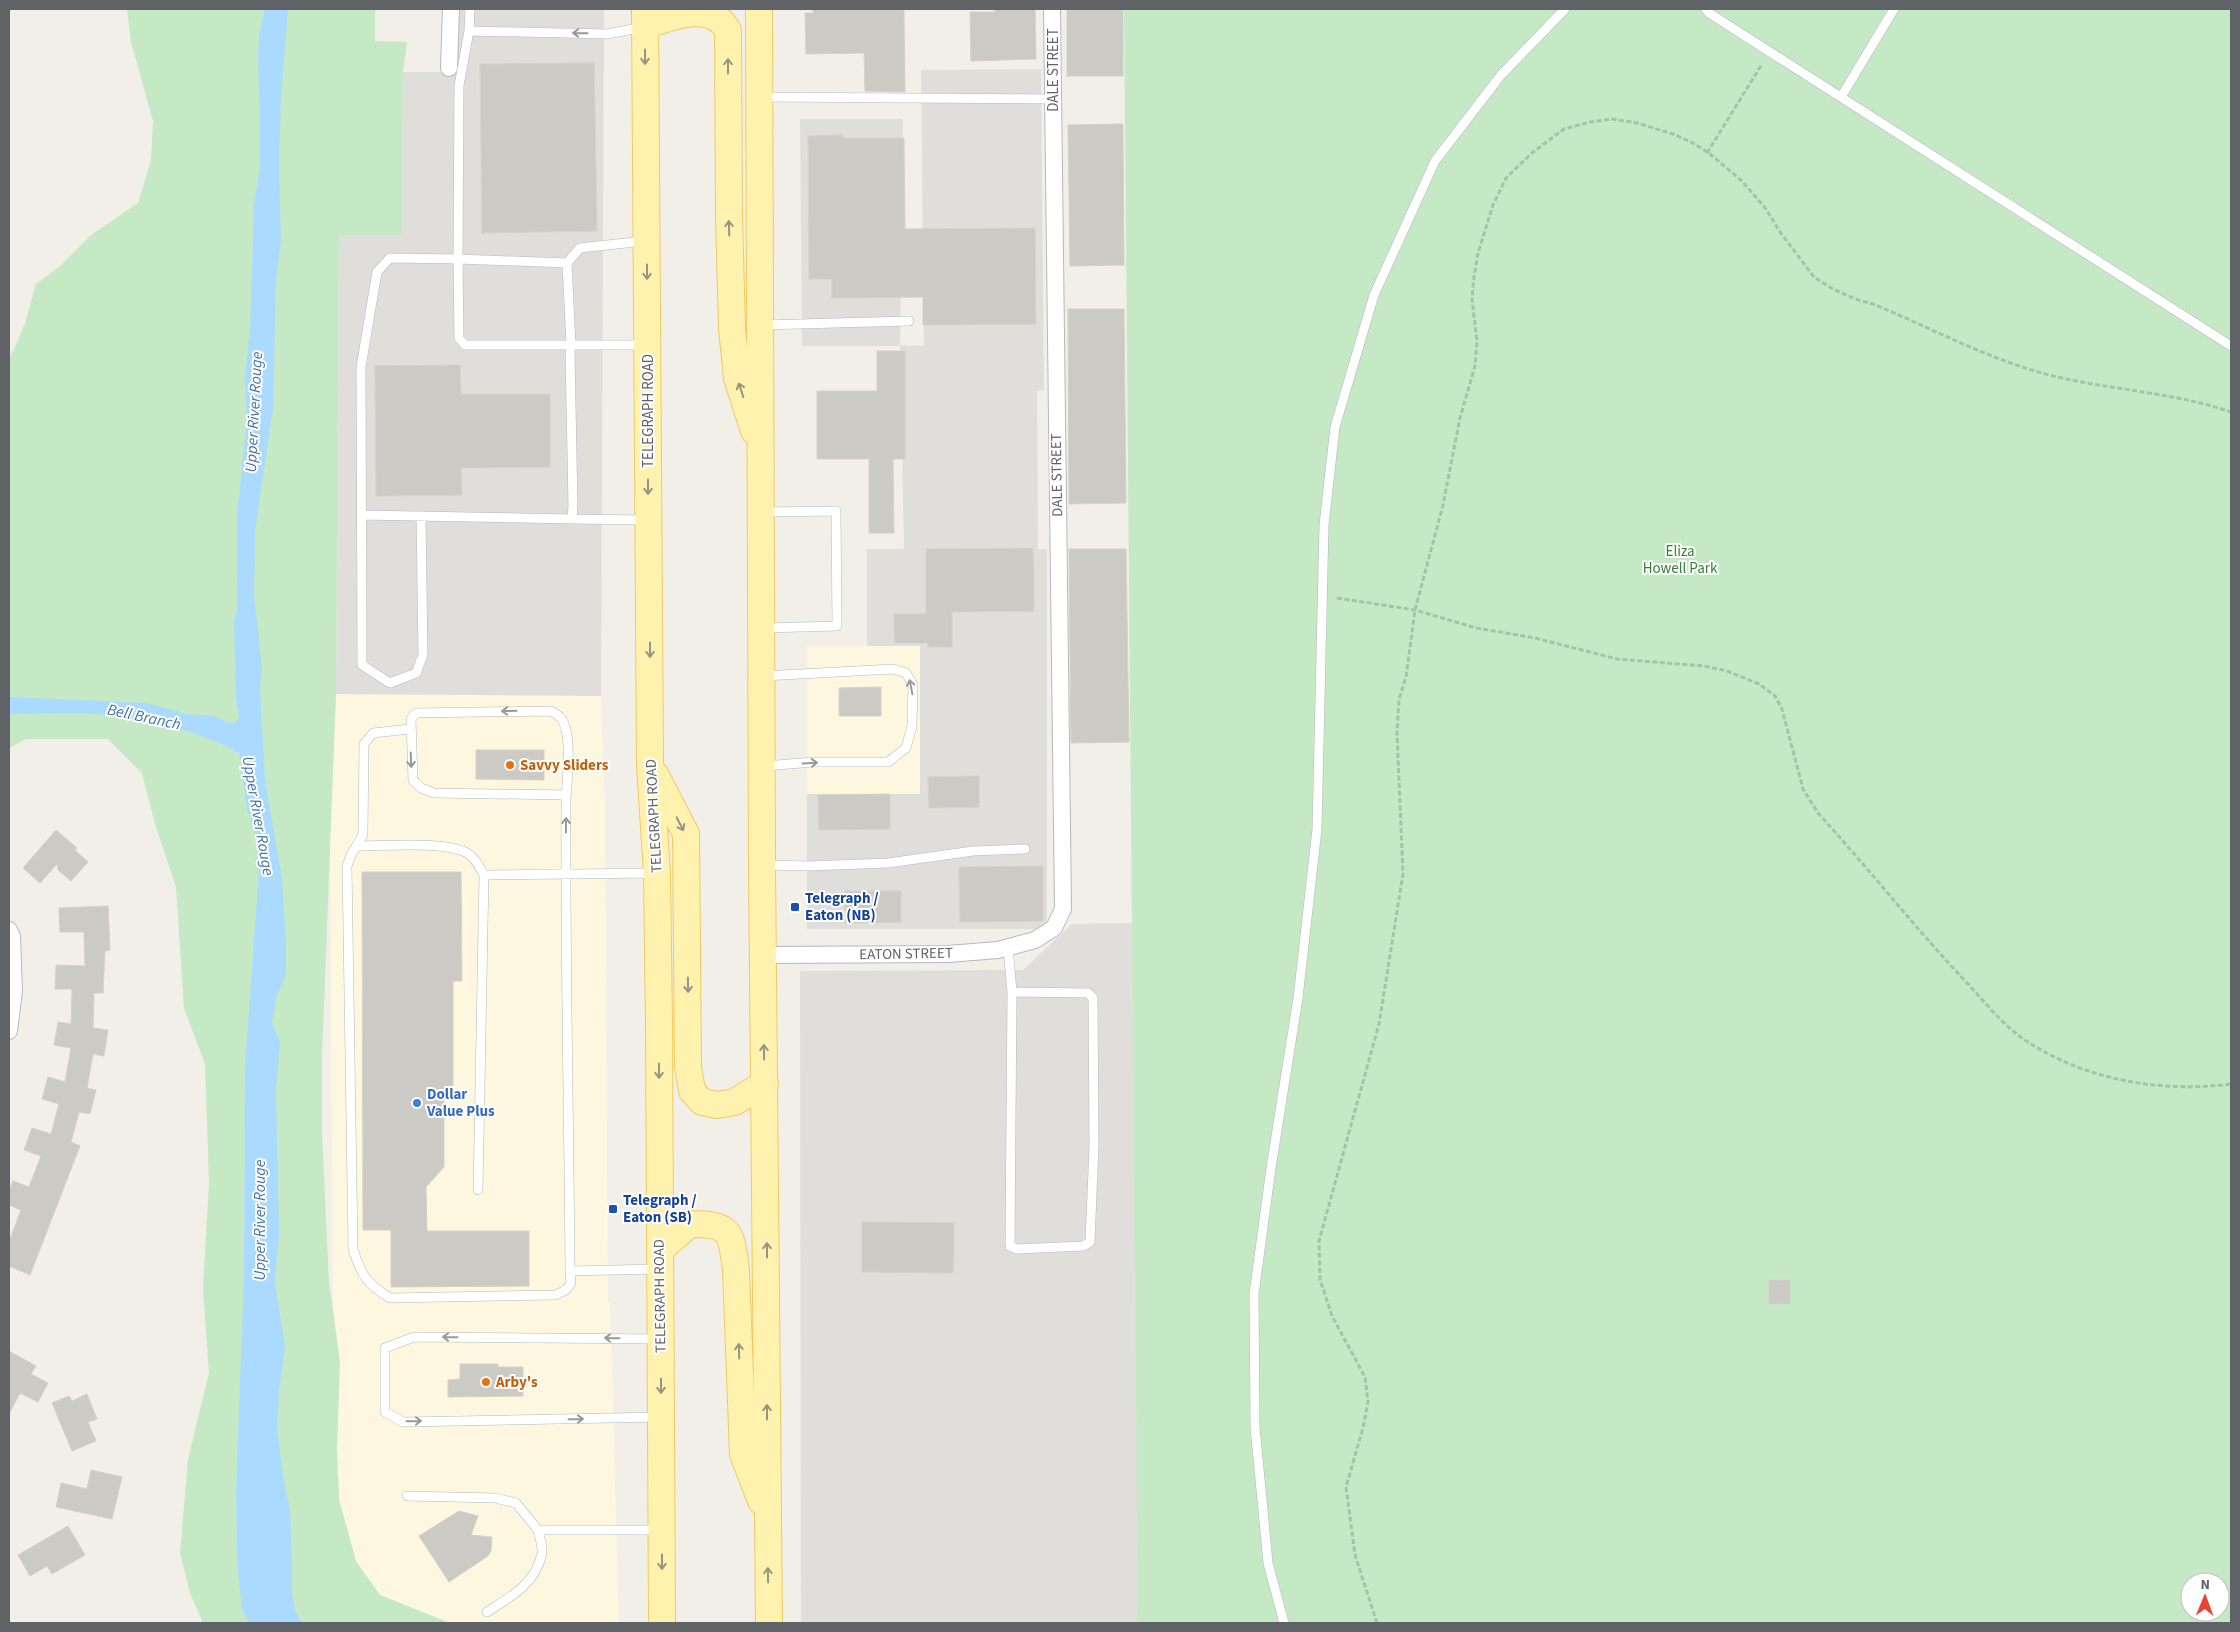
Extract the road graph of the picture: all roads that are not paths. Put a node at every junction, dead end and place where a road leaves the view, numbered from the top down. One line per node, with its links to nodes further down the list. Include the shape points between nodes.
1 (451, 9): 11 (street)
2 (470, 9): 10 (lane)
3 (758, 9): 12 (main road)
4 (1052, 9): 14 (street, DALE STREET)
5 (1566, 9): 60 (lane, via 1501,75 1435,161 1374,295 1335,427 1324,525 1317,829 1298,998 1254,1294 1256,1436 1268,1563)
6 (1698, 9): 8 (lane)
7 (1894, 9): 13 (lane)
8 (1708, 11): 13 (lane)
9 (645, 18): 10 (lane, one-way to 10, via 607,34); 15 (main road, TELEGRAPH ROAD, one-way to 15); 23 (main road, one-way to 9, via 737,378 732,328 728,31 724,21 698,11)
10 (469, 31): 16 (lane, via 459,86)
11 (449, 68)
12 (760, 97): 14 (lane); 19 (main road)
13 (1840, 97): 22 (lane)
14 (1052, 99): 42 (street, DALE STREET, via 1062,909 1054,928)
15 (647, 241): 17 (lane, via 580,248); 21 (main road, TELEGRAPH ROAD, one-way to 21)
16 (458, 259): 17 (lane); 20 (lane, via 459,338 465,345); 25 (lane, via 390,258 377,272 361,367)
17 (567, 263): 20 (lane)
18 (909, 321): 19 (lane)
19 (761, 325): 23 (main road)
20 (570, 346): 21 (lane); 27 (lane)
21 (647, 346): 28 (main road, TELEGRAPH ROAD, one-way to 28)
22 (2231, 346)
23 (761, 453): 24 (main road)
24 (761, 512): 29 (main road); 29 (lane, via 836,511 837,607 837,626)
25 (362, 515): 26 (lane); 26 (lane, via 362,665 390,683 416,673 423,655)
26 (421, 516): 27 (lane)
27 (572, 519): 28 (lane)
28 (649, 520): 32 (main road, TELEGRAPH ROAD, one-way to 32)
29 (762, 628): 30 (main road)
30 (762, 676): 33 (main road); 33 (lane, one-way to 30, via 888,762 906,748 912,726 913,685 906,672 892,669)
31 (410, 729): 34 (lane, one-way to 34, via 412,780 428,791); 34 (lane, one-way to 31, via 567,736 560,717 551,711 416,713 411,719); 35 (lane, via 373,733 364,744 363,835)
32 (650, 765): 38 (main road, TELEGRAPH ROAD); 47 (main road, one-way to 47, via 686,834 688,1067 692,1091 702,1102 717,1105 735,1102)
33 (762, 766): 37 (main road)
34 (566, 794): 40 (lane, one-way to 34)
35 (358, 846): 39 (lane, via 452,847 468,854); 50 (lane, via 347,866 353,1249 359,1270 372,1287 390,1298 555,1295 566,1290 571,1283)
36 (1025, 849): 37 (lane, via 974,851 888,863)
37 (762, 865): 44 (main road)
38 (657, 873): 40 (lane); 49 (main road, TELEGRAPH ROAD, one-way to 49)
39 (484, 874): 40 (lane); 48 (lane)
40 (566, 874): 50 (lane)
41 (9, 930): 46 (street, via 14,990)
42 (1045, 934): 43 (street, EATON STREET)
43 (1008, 947): 44 (street, EATON STREET, via 948,954); 45 (lane)
44 (763, 955): 47 (main road, one-way to 44)
45 (1012, 992): 45 (lane, via 1010,1246 1017,1250 1083,1246 1090,1242 1094,1146 1093,998 1088,993)
46 (9, 1031)
47 (765, 1083): 54 (main road, one-way to 47)
48 (478, 1190)
49 (659, 1260): 50 (lane); 51 (main road, TELEGRAPH ROAD); 54 (main road, one-way to 49, via 743,1454 732,1241 724,1230 714,1224 690,1224)
50 (570, 1271)
51 (661, 1339): 52 (main road, TELEGRAPH ROAD, one-way to 52); 52 (lane, one-way to 52, via 414,1336 385,1348 385,1412 403,1422)
52 (660, 1417): 56 (main road, TELEGRAPH ROAD)
53 (407, 1496): 55 (lane, via 494,1498 516,1503)
54 (767, 1518): 59 (main road, one-way to 54)
55 (538, 1530): 56 (lane); 57 (lane, via 542,1552 532,1576 523,1588)
56 (662, 1530): 58 (main road, TELEGRAPH ROAD, one-way to 58)
57 (487, 1612)
58 (662, 1623)
59 (769, 1623)
60 (1284, 1623)

